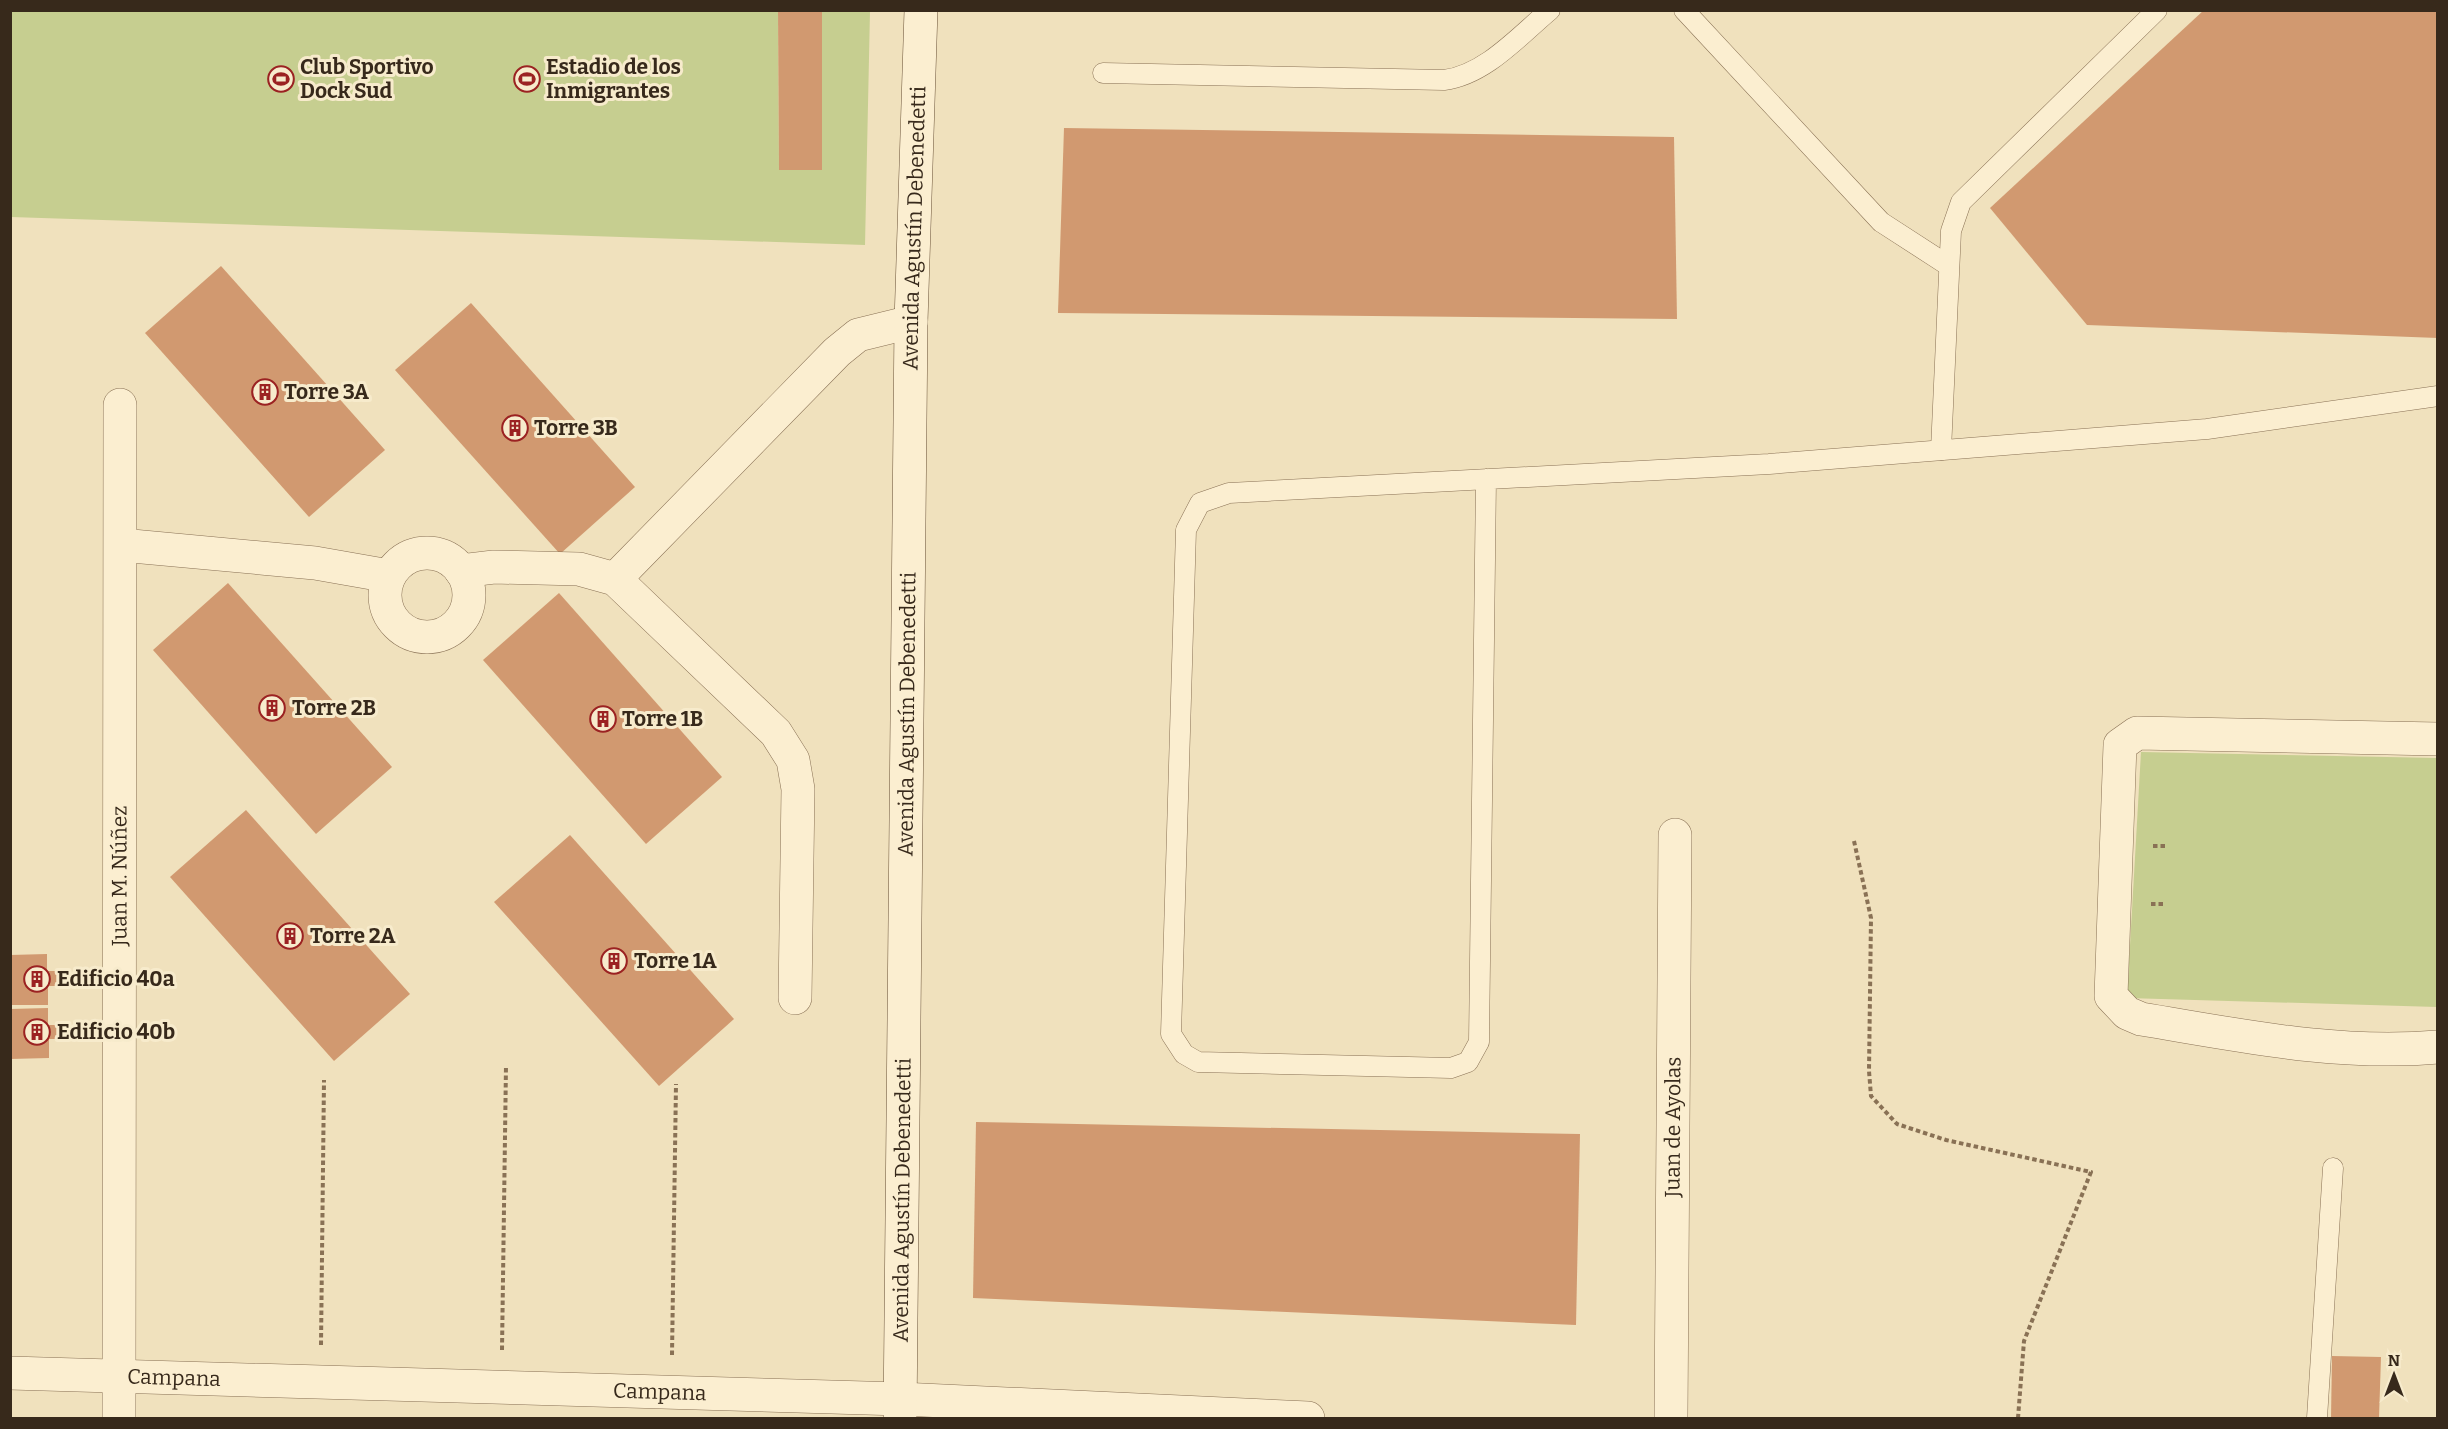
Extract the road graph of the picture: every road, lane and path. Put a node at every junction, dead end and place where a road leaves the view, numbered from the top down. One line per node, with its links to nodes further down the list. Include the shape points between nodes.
1 (921, 10): 7 (street, Avenida Agustín Debenedetti)
2 (1550, 10): 5 (lane, via 1481,67 1460,78)
3 (1684, 10): 6 (lane, via 1881,222)
4 (2157, 10): 6 (lane, via 1961,202 1951,231)
5 (1103, 73)
6 (1949, 266): 10 (lane)
7 (911, 322): 15 (street, via 858,334 837,352); 30 (street, Avenida Agustín Debenedetti)
8 (2438, 396): 10 (lane, via 2206,429)
9 (120, 405): 12 (street, Juan M. Núñez)
10 (1941, 450): 11 (lane, via 1769,464)
11 (1486, 479): 11 (lane, via 1229,494 1200,503 1186,530 1171,1034 1184,1054 1198,1062 1451,1068 1468,1062 1479,1042)
12 (121, 545): 14 (street, via 315,563); 26 (street, Juan M. Núñez)
13 (461, 571): 14 (street, via 444,557 417,554 406,558); 14 (street, via 469,590 463,618 454,628 427,638 412,635 390,617 384,589); 15 (street, via 494,567 579,568)
14 (389, 576)
15 (615, 579): 19 (street, via 776,733 793,760 798,789)
16 (2438, 739): 20 (street, via 2137,733 2120,745 2112,996 2127,1013 2141,1019 2300,1046 2406,1050)
17 (1675, 835): 33 (street, Juan de Ayolas)
18 (1854, 841): 34 (path, via 1871,918 1871,1096 1897,1124 1946,1140 2091,1172 2024,1341)
19 (795, 998)
20 (2438, 1047)
21 (506, 1065): 28 (path)
22 (324, 1080): 27 (path)
23 (676, 1084): 29 (path)
24 (2333, 1168): 35 (lane)
25 (10, 1373): 26 (street, Campana)
26 (121, 1376): 27 (street, Campana); 31 (street, Juan M. Núñez)
27 (320, 1382): 28 (street, Campana)
28 (501, 1387): 29 (street, Campana)
29 (671, 1392): 30 (street, Campana)
30 (900, 1409): 32 (street, Campana)
31 (119, 1419)
32 (1308, 1419)
33 (1671, 1419)
34 (2018, 1419)
35 (2317, 1419)

